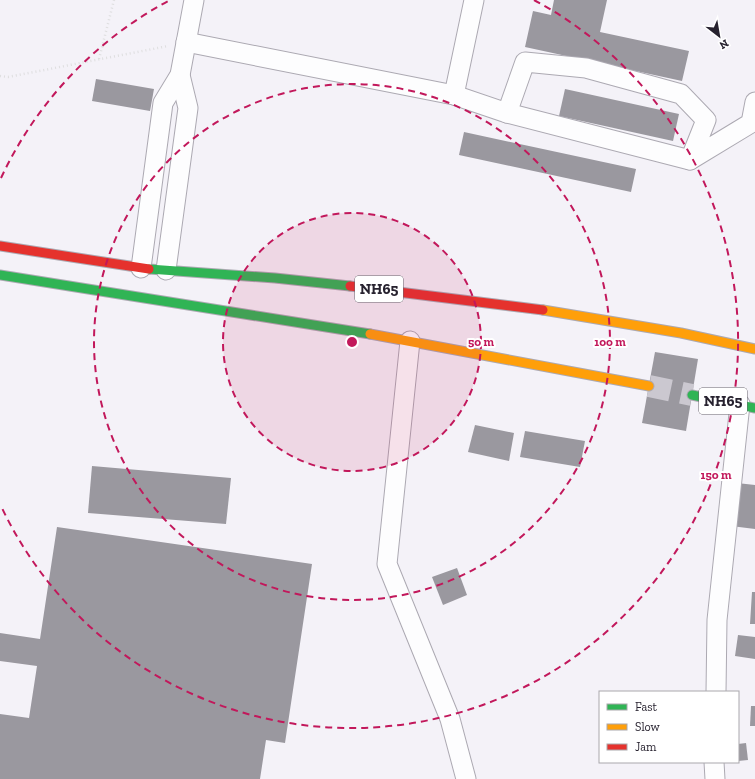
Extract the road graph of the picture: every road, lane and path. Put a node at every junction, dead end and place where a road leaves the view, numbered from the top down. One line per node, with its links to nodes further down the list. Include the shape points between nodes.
1 (114, 0): 5 (path)
2 (194, 0): 4 (street)
3 (474, 0): 8 (street)
4 (186, 42): 5 (path); 6 (street); 8 (street)
5 (99, 59): 7 (path, via 8,77)
6 (180, 75): 13 (street, via 163,103); 14 (street, via 188,108)
7 (0, 76)
8 (454, 95): 10 (street)
9 (755, 102): 11 (street, via 752,123)
10 (507, 112): 11 (street); 11 (street, via 525,62 586,68 681,94 706,120)
11 (690, 160)
12 (0, 246): 13 (highway, NH65)
13 (140, 268): 14 (highway, NH65)
14 (166, 270): 17 (highway, NH65, via 416,293 554,311)
15 (0, 275): 16 (highway)
16 (410, 341): 18 (highway); 23 (street, via 387,564 450,719)
17 (755, 349)
18 (649, 386)
19 (692, 395): 20 (highway, NH65)
20 (748, 406): 21 (street, via 717,620)
21 (716, 691)
22 (714, 763): 24 (street)
23 (466, 779)
24 (715, 779)

